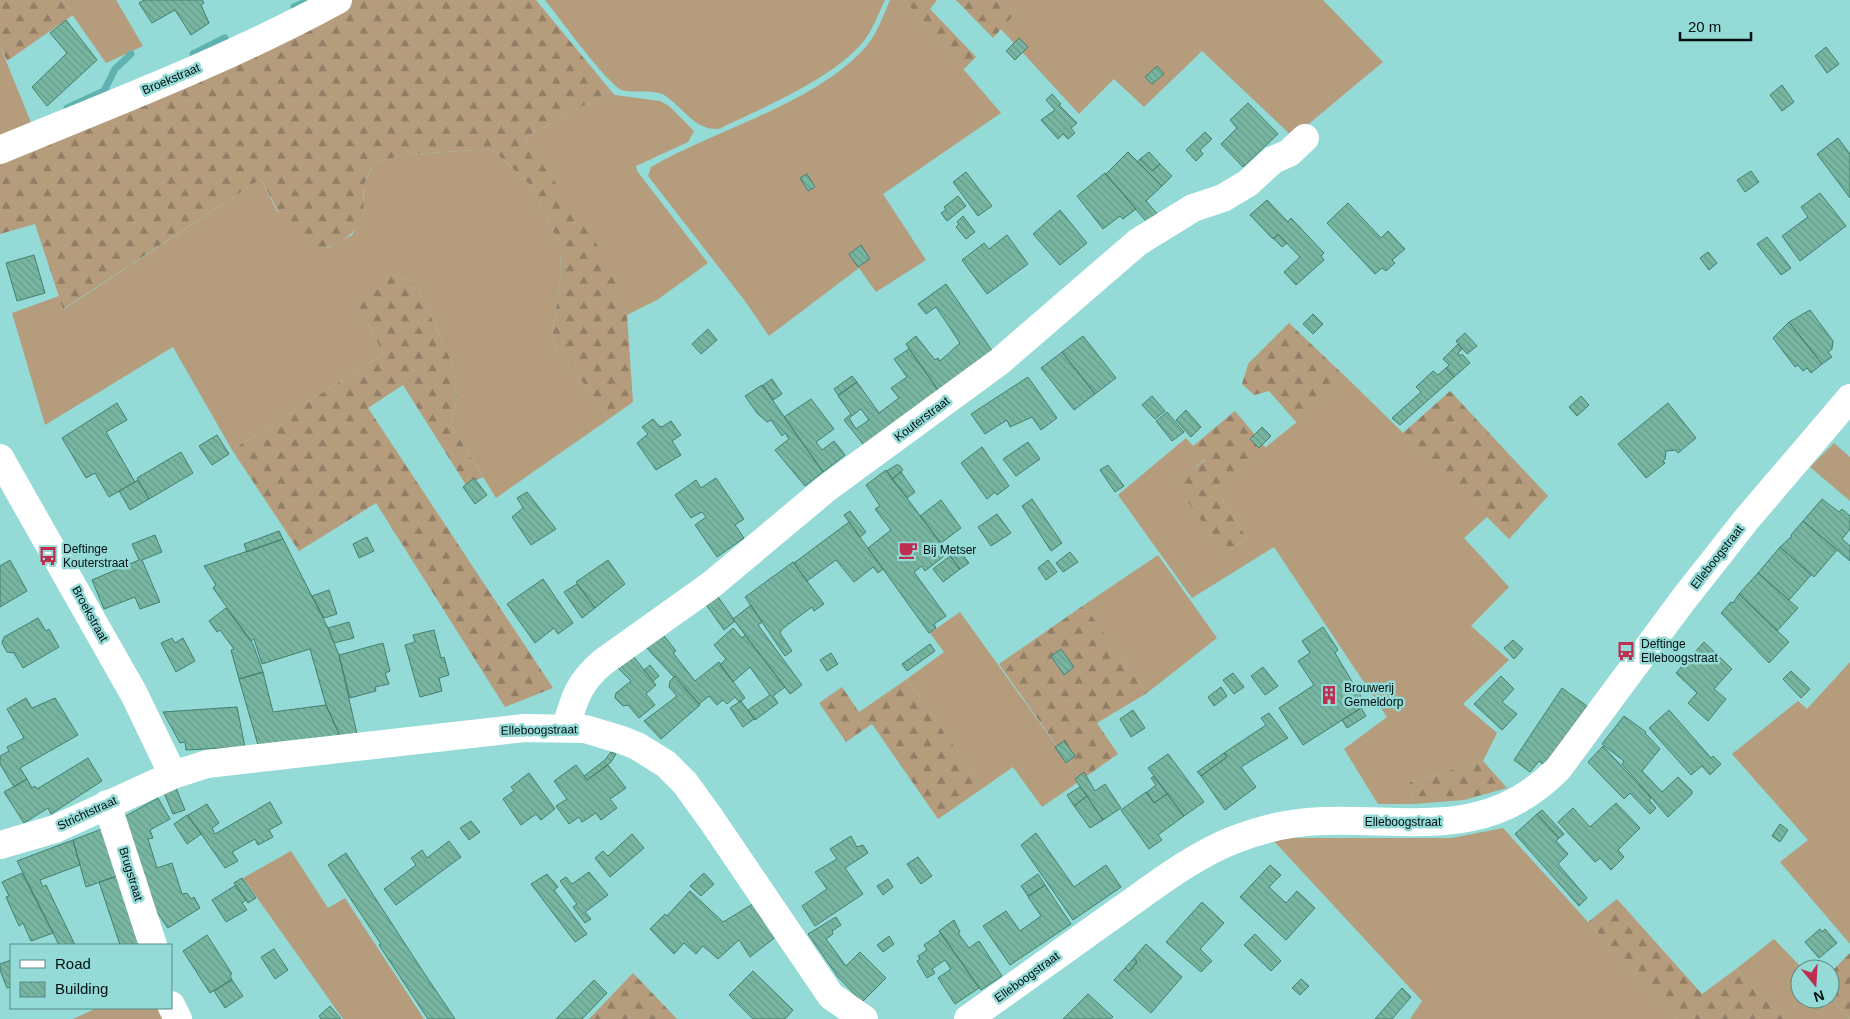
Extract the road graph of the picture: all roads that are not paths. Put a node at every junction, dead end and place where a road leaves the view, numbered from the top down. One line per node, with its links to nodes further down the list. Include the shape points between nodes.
1 (338, 0): 3 (street, Broekstraat, via 224,56)
2 (1305, 138): 6 (street, Kouterstraat, via 1290,153 1273,160 1248,183 1223,198 1193,208 1138,242 999,362 827,488 711,585 623,646 588,675 574,700)
3 (0, 150)
4 (1850, 398): 14 (street, Elleboogstraat, via 1746,520 1544,784 1507,806 1445,822 1322,821 1263,830 1230,841 1186,864)
5 (0, 458): 7 (street, Broekstraat, via 125,677)
6 (566, 728): 7 (street, Elleboogstraat, via 524,728 207,764); 13 (street, Elleboogstraat, via 622,740 666,764 712,819 831,996)
7 (173, 775): 8 (street, Strichtstraat)
8 (107, 804): 9 (street, Strichtstraat, via 54,829); 10 (street, Brugstraat)
9 (0, 845)
10 (153, 944)
11 (172, 1007): 12 (street)
12 (178, 1019)
13 (864, 1019)
14 (968, 1019)

